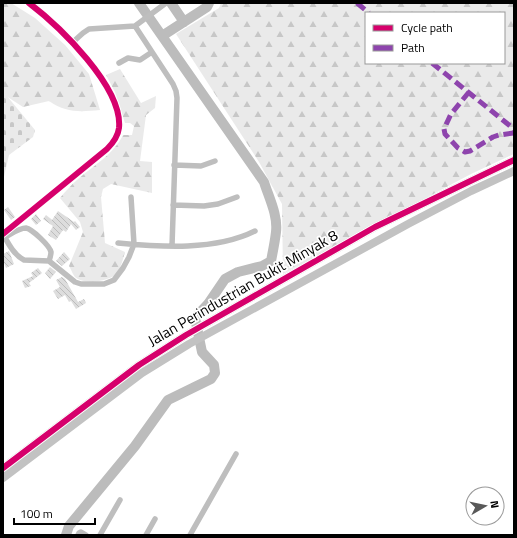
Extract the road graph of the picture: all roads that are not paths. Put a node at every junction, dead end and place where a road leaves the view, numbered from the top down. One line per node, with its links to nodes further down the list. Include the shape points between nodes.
1 (29, 3): 4 (street)
2 (166, 3): 3 (street)
3 (135, 26): 4 (street, via 89,29); 5 (street)
4 (73, 42): 16 (street, via 94,68 112,97 118,118 117,135 107,149)
5 (152, 52): 6 (street, via 140,60 128,58); 9 (street, via 176,91)
6 (119, 63)
7 (514, 160): 14 (street, Jalan Perindustrian Bukit Minyak 8)
8 (215, 161): 9 (street, via 201,166)
9 (174, 165): 13 (street)
10 (514, 171): 17 (street, Jalan Perindustrian Bukit Minyak 8, via 470,191)
11 (131, 197): 19 (street)
12 (237, 197): 13 (street, via 204,206)
13 (173, 205): 20 (street)
14 (375, 227): 17 (street); 23 (street, Jalan Perindustrian Bukit Minyak 8, via 186,335 139,365)
15 (255, 231): 20 (street, via 228,242)
16 (4, 235): 21 (street, via 20,258); 21 (street, via 24,228 29,229 49,247)
17 (382, 238): 24 (street, Jalan Perindustrian Bukit Minyak 8, via 189,344 142,373)
18 (118, 243): 19 (street)
19 (134, 244): 20 (street); 21 (street, via 124,268 114,280 104,284 75,282)
20 (172, 246)
21 (49, 261)
22 (236, 454): 31 (street)
23 (3, 468)
24 (3, 478)
25 (120, 500): 29 (street)
26 (155, 519): 30 (street)
27 (78, 535): 28 (street, via 81,532)
28 (86, 535)
29 (100, 535)
30 (146, 535)
31 (190, 535)

